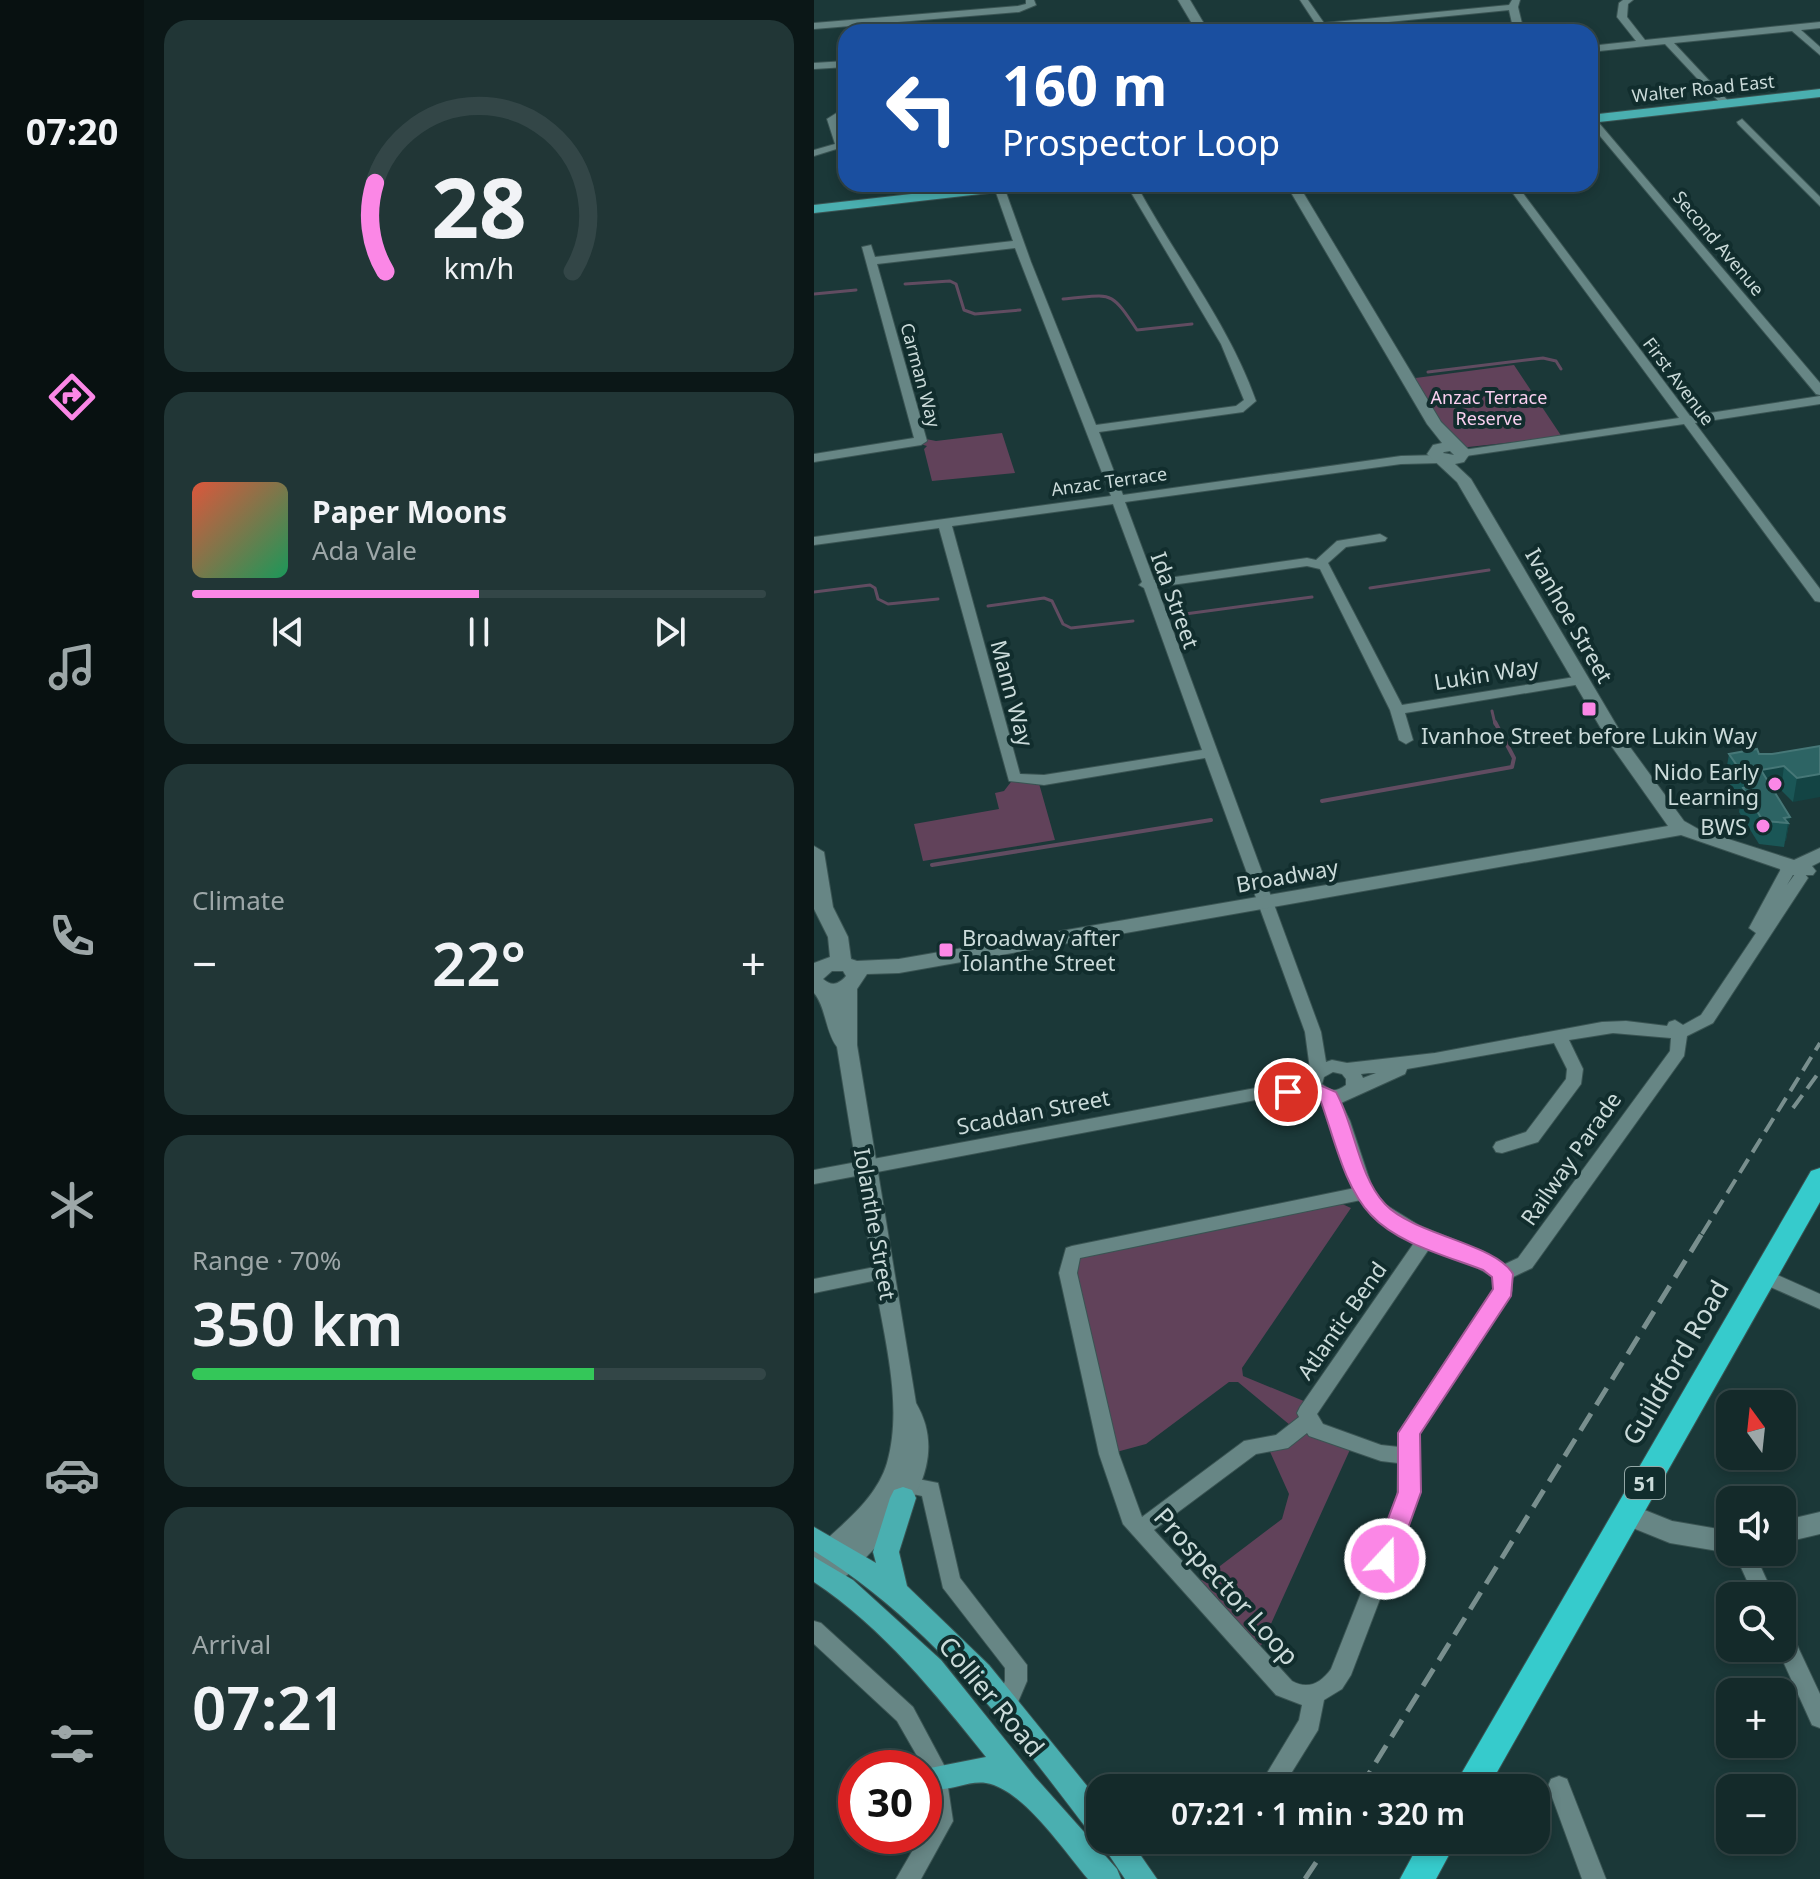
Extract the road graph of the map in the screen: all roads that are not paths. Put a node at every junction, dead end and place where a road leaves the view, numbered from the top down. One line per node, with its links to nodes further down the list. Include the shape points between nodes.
1 (1030, 0): 7 (street, via 1031,5 1019,9)
2 (1184, 0): 8 (street)
3 (1304, 0): 9 (street)
4 (1629, 0): 16 (street, via 1622,17)
5 (1514, 3): 10 (street); 11 (street)
6 (838, 24): 13 (street)
7 (838, 24)
8 (1198, 24)
9 (1321, 24)
10 (1361, 24)
11 (1518, 24)
12 (1820, 25): 14 (street)
13 (814, 26)
14 (1794, 28): 15 (street); 18 (street)
15 (1667, 41): 16 (street); 22 (street)
16 (1643, 44): 17 (street)
17 (1598, 48)
18 (1820, 52)
19 (838, 64): 20 (street)
20 (814, 66)
21 (1820, 93): 22 (main road, Walter Road East)
22 (1726, 104): 24 (main road, Walter Road East)
23 (838, 115): 27 (street, via 832,119)
24 (1598, 118)
25 (1742, 122): 35 (street)
26 (1598, 128): 40 (street, Second Avenue)
27 (838, 137)
28 (838, 147): 29 (street)
29 (814, 153)
30 (939, 192): 36 (main road)
31 (999, 192): 37 (street, Ida Street)
32 (1135, 192): 43 (street, via 1195,287 1250,401 1239,409)
33 (1297, 192): 44 (street)
34 (1517, 192): 42 (street, First Avenue)
35 (1820, 203)
36 (814, 207)
37 (1017, 244): 39 (street); 43 (street, Ida Street)
38 (867, 247): 39 (street, Carman Way)
39 (871, 261): 45 (street, Carman Way, via 921,441)
40 (1820, 391)
41 (1820, 400): 42 (street, Anzac Terrace)
42 (1684, 419): 44 (street, Anzac Terrace); 52 (street, First Avenue)
43 (1092, 429): 46 (street, Ida Street)
44 (1449, 453): 46 (street, Anzac Terrace); 53 (street, Ivanhoe Street)
45 (814, 458)
46 (1118, 498): 47 (street, Anzac Terrace); 51 (street, Ida Street)
47 (944, 522): 49 (street, Anzac Terrace); 56 (street, Mann Way, via 1014,778 1038,780)
48 (1380, 538): 50 (street, via 1342,544)
49 (817, 540)
50 (1320, 563): 51 (street); 54 (street, via 1328,569)
51 (1146, 585): 56 (street, Ida Street)
52 (1820, 598)
53 (1581, 680): 54 (street, Lukin Way); 57 (street, Ivanhoe Street, via 1641,772 1651,811)
54 (1397, 710): 55 (street)
55 (1406, 740)
56 (1209, 753): 61 (street, Ida Street)
57 (1677, 831): 60 (street, Ivanhoe Street, via 1689,843); 61 (street, Broadway)
58 (814, 852): 62 (street, Iolanthe Street)
59 (1820, 854): 60 (street)
60 (1801, 871): 64 (street, via 1707,1019 1691,1030)
61 (1265, 903): 62 (street, Broadway); 65 (street, Ida Street)
62 (828, 978): 74 (street, Iolanthe Street, via 834,1029 847,1045)
63 (1650, 1029): 64 (street); 66 (street, via 1607,1028); 67 (street)
64 (1676, 1030): 67 (street, Railway Parade, via 1678,1052)
65 (1313, 1032): 69 (street, Ida Street); 70 (street, Ida Street)
66 (1559, 1037): 68 (street); 73 (street, via 1575,1080 1532,1137)
67 (1670, 1059): 80 (street, Railway Parade, via 1525,1263)
68 (1411, 1064): 69 (street); 71 (street)
69 (1343, 1068): 70 (street); 71 (street, Ida Street, via 1355,1078)
70 (1319, 1084): 71 (street); 72 (street); 74 (street, Scaddan Street)
71 (1352, 1090): 72 (street)
72 (1341, 1121): 77 (street)
73 (1502, 1147)
74 (865, 1167): 75 (street, Scaddan Street); 79 (street, Iolanthe Street)
75 (814, 1177)
76 (1820, 1178): 81 (highway, Guildford Road / 51)
77 (1365, 1193): 78 (street, via 1379,1212); 90 (street, Prospector Loop, via 1072,1253 1068,1273 1109,1454)
78 (1426, 1239): 80 (street, via 1490,1264); 84 (street, Atlantic Bend, via 1311,1404)
79 (885, 1272): 82 (street); 86 (street, Iolanthe Street, via 905,1402 919,1440)
80 (1502, 1274): 85 (street, via 1503,1290 1409,1433)
81 (1764, 1276): 83 (street); 87 (highway, Guildford Road / 51)
82 (814, 1286)
83 (1820, 1302)
84 (1308, 1421): 85 (street, via 1316,1430 1381,1453); 90 (street, via 1281,1442 1251,1447)
85 (1407, 1456): 96 (street, via 1407,1502 1340,1675)
86 (903, 1489): 92 (street, Iolanthe Street); 93 (main road, via 886,1552); 97 (street, via 931,1489 950,1582 1016,1665)
87 (1632, 1505): 91 (street, via 1670,1532); 101 (highway, Guildford Road / 51)
88 (1820, 1523): 89 (street)
89 (1796, 1529)
90 (1139, 1530): 96 (street, Prospector Loop, via 1284,1688 1292,1694)
91 (1716, 1540)
92 (827, 1558): 93 (main road, Collier Road); 103 (main road, Collier Road, via 932,1668)
93 (895, 1592): 97 (main road, Collier Road)
94 (814, 1630): 99 (street, via 905,1714)
95 (1794, 1662): 98 (street)
96 (1314, 1695): 100 (street, via 1310,1723)
97 (1007, 1702): 105 (main road, Collier Road)
98 (1820, 1718)
99 (925, 1750)
100 (1278, 1774)
101 (1478, 1774)
102 (942, 1777): 103 (main road, via 985,1770)
103 (1025, 1786): 110 (main road, Collier Road)
104 (1559, 1786): 113 (street)
105 (1086, 1806)
106 (923, 1854): 109 (street)
107 (1124, 1854): 111 (main road)
108 (1432, 1854): 112 (highway)
109 (908, 1879)
110 (1107, 1879)
111 (1143, 1879)
112 (1417, 1879)
113 (1594, 1879)

